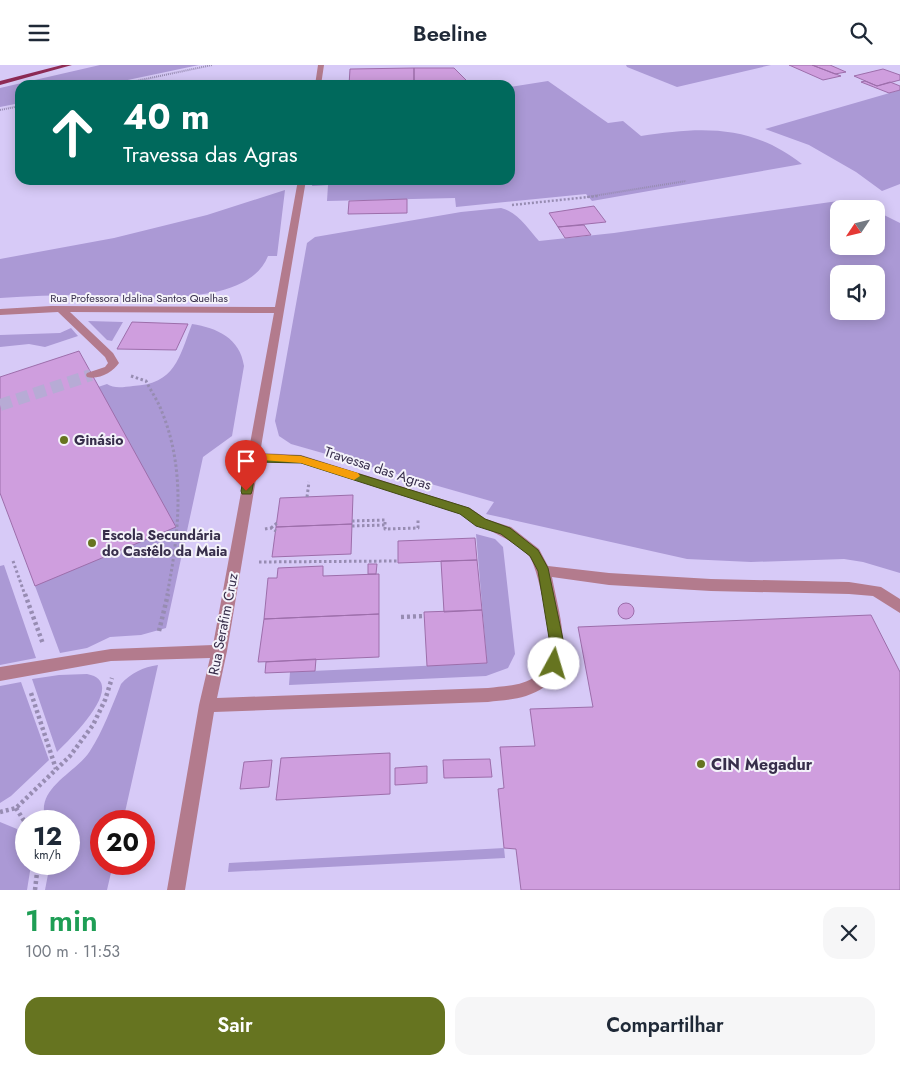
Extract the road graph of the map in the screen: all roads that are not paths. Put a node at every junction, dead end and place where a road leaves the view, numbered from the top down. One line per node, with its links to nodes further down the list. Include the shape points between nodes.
1 (53, 65): 4 (main road)
2 (69, 65): 6 (main road)
3 (321, 65): 5 (street)
4 (9, 73)
5 (319, 80)
6 (0, 83)
7 (301, 185): 9 (street, Rua Serafim Cruz)
8 (61, 309): 9 (street, Rua Professora Idalina Santos Quelhas); 10 (street, Rua Professora Idalina Santos Quelhas); 11 (street, via 114,363 109,369)
9 (278, 311): 12 (street, Rua Serafim Cruz)
10 (0, 312)
11 (91, 375)
12 (252, 457): 13 (street, Travessa das Agras, via 301,459 464,511 521,541 534,553); 15 (street, Rua Serafim Cruz)
13 (544, 571): 14 (street, via 609,579 711,585 849,588 876,591); 17 (street, via 557,644 554,664 542,681 524,689 488,695)
14 (900, 607)
15 (219, 651): 16 (street, via 111,655); 17 (street, Rua Serafim Cruz)
16 (0, 674)
17 (207, 705): 18 (street, Rua Serafim Cruz)
18 (176, 890)

